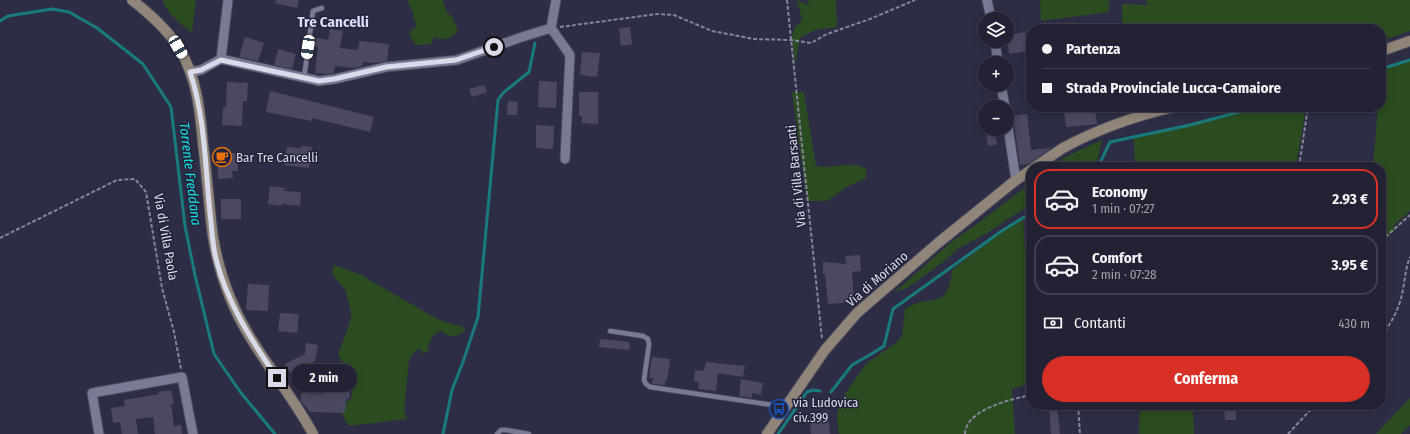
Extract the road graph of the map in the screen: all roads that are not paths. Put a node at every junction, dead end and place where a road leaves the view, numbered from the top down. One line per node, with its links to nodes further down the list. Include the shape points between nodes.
1 (132, 0): 11 (main road, via 157,20 178,47)
2 (228, 0): 10 (street)
3 (556, 0): 7 (street)
4 (987, 0): 6 (street)
5 (322, 8): 12 (lane, via 313,11)
6 (990, 12)
7 (551, 28): 12 (street, via 456,60 386,67 319,81); 15 (street, via 570,56)
8 (1410, 41): 9 (main road)
9 (1386, 49)
10 (221, 60): 11 (street, via 201,70); 12 (street)
11 (190, 72): 23 (main road, via 199,103 213,237 222,276 234,307 250,337)
12 (304, 78)
13 (1154, 112): 16 (main road, via 1082,138)
14 (1009, 136): 18 (street)
15 (565, 159)
16 (1042, 162)
17 (1026, 173): 18 (main road, Via di Moriano)
18 (1016, 180): 20 (main road, Via di Moriano, via 869,302 825,350)
19 (610, 331): 20 (lane, via 643,336 648,340 644,380 650,387)
20 (786, 406): 26 (main road, Via di Moriano)
21 (99, 434): 22 (street, via 92,393 182,377)
22 (193, 434)
23 (313, 434)
24 (497, 434): 25 (lane, via 500,430 506,430)
25 (529, 434)
26 (767, 434)

